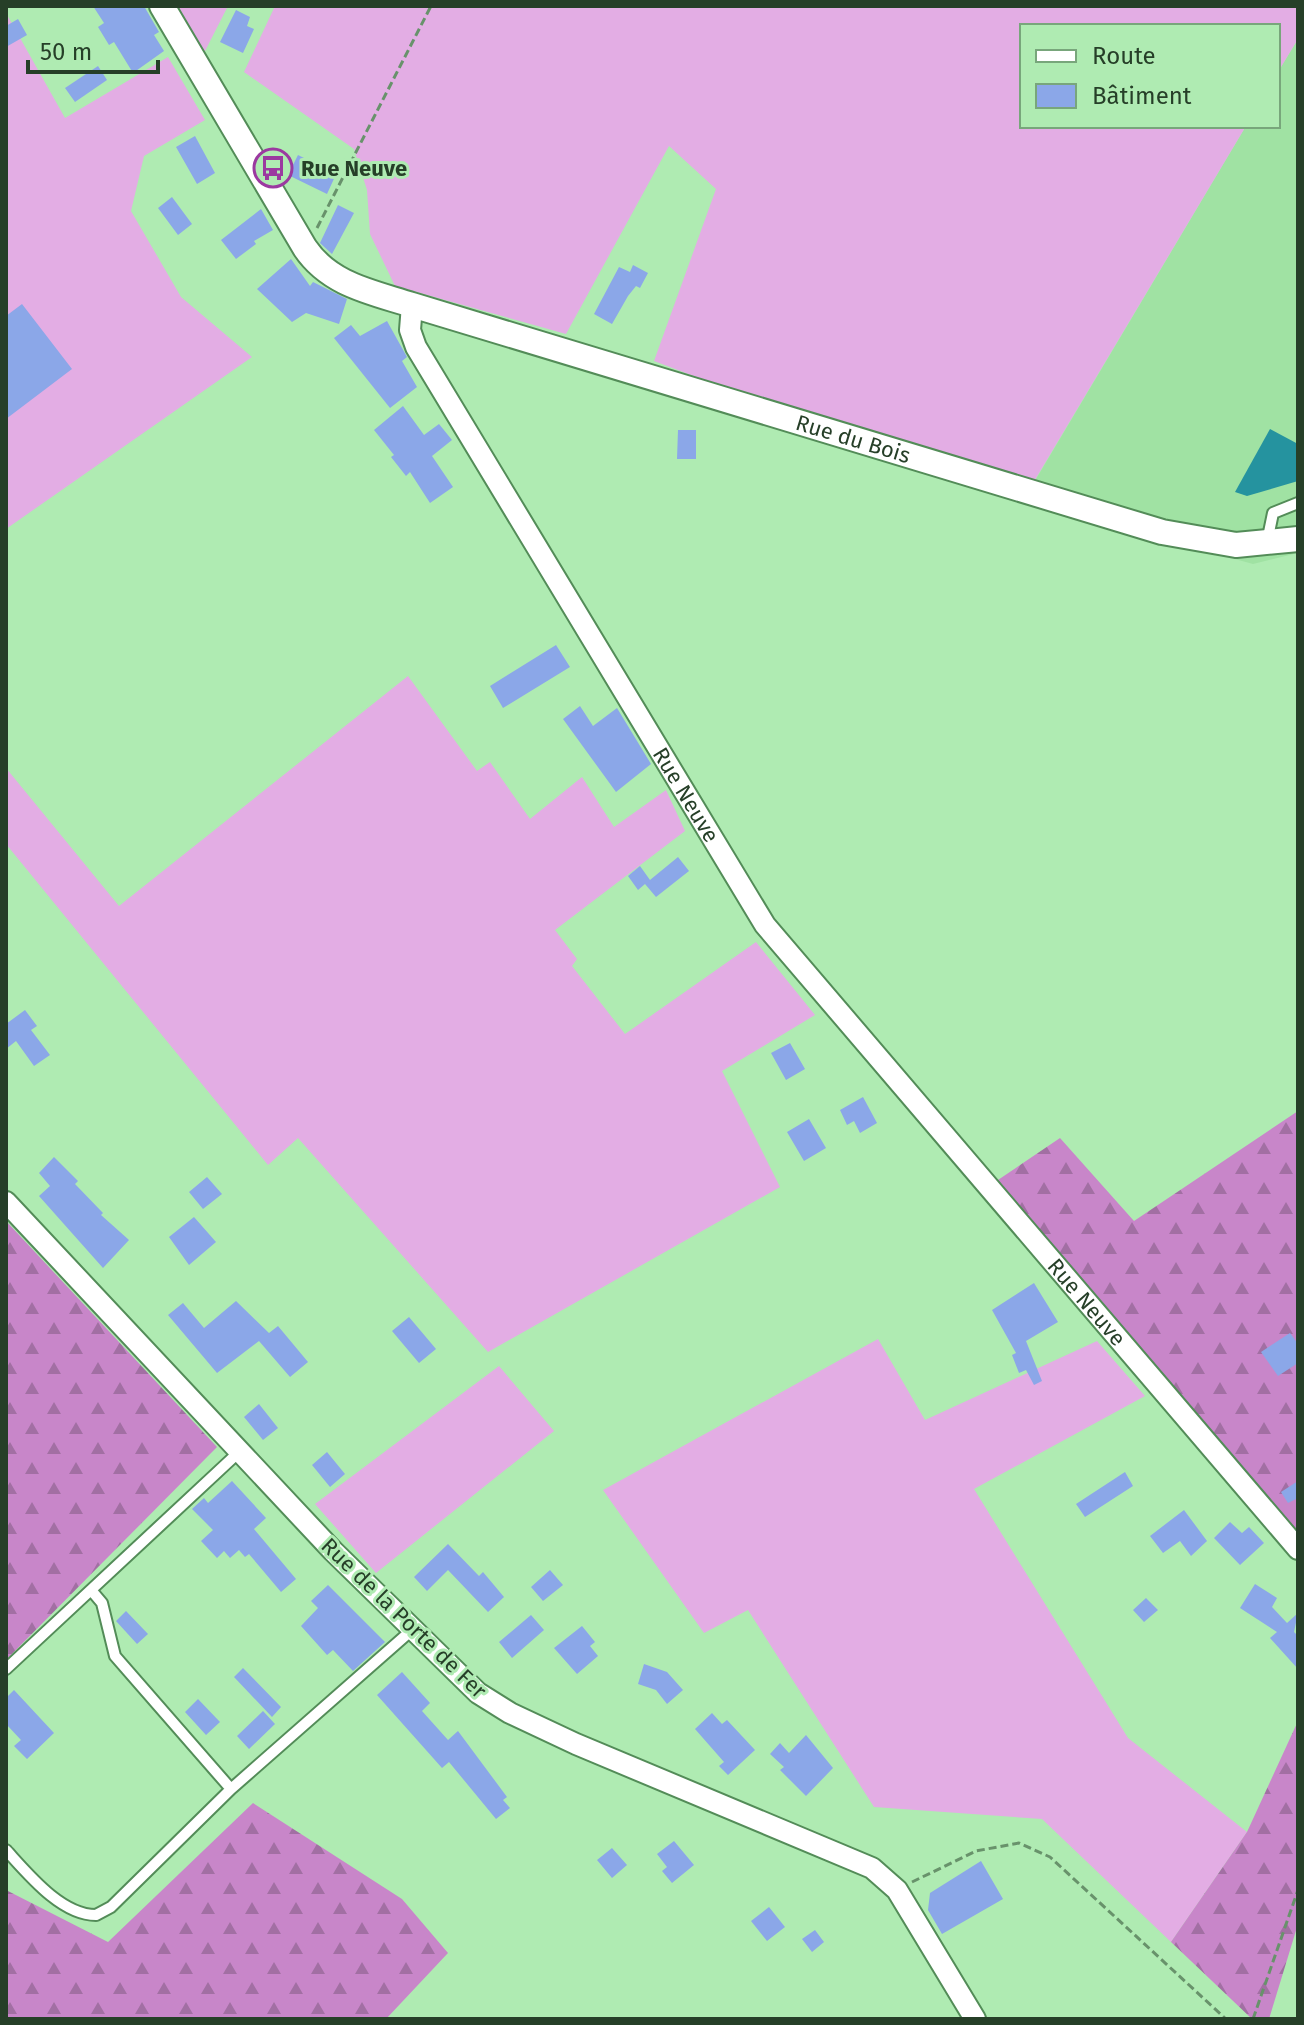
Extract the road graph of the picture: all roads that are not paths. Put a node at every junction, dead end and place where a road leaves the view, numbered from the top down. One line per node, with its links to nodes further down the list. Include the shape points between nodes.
1 (162, 6): 2 (street, via 319,267 335,278)
2 (412, 305): 5 (street, Rue du Bois, via 1162,532 1222,544); 8 (street, Rue Neuve, via 410,330 416,347 760,918)
3 (1298, 503): 5 (lane, via 1273,513)
4 (1298, 539): 5 (street, Rue du Bois)
5 (1267, 544)
6 (6, 1202): 7 (street, Rue de la Porte de Fer)
7 (239, 1452): 9 (lane); 10 (street, Rue de la Porte de Fer)
8 (1298, 1549)
9 (91, 1590): 11 (lane); 12 (lane, via 102,1603 115,1656)
10 (413, 1629): 12 (lane); 14 (street, Rue de la Porte de Fer, via 472,1687 510,1713 861,1862 897,1890)
11 (6, 1669)
12 (231, 1789): 13 (lane, via 111,1907 96,1915 67,1905)
13 (6, 1850)
14 (975, 2019)

